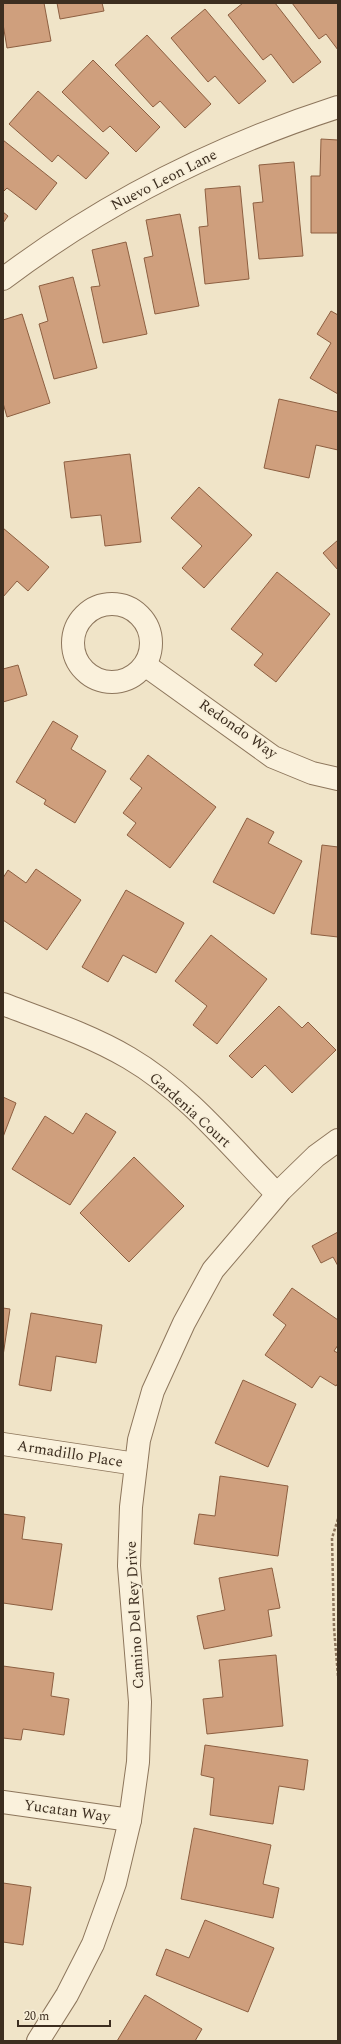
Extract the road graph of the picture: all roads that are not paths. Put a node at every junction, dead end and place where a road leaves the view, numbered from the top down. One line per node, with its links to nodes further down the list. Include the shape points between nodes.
1 (338, 106): 2 (street, Nuevo Leon Lane, via 290,122 211,155 136,191 63,235)
2 (3, 278)
3 (145, 664): 4 (street, Redondo Way, via 273,757 312,773)
4 (338, 779)
5 (3, 1004): 7 (street, Gardenia Court, via 88,1037 129,1058 168,1085 210,1124)
6 (338, 1140): 7 (street, Camino Del Rey Drive, via 316,1156)
7 (277, 1194): 9 (street, Camino Del Rey Drive, via 214,1270 184,1323 153,1391 139,1440)
8 (3, 1444): 9 (street, Armadillo Place)
9 (136, 1464): 11 (street, Camino Del Rey Drive, via 131,1507 129,1566 140,1702 138,1762)
10 (3, 1802): 11 (street, Yucatan Way)
11 (130, 1820): 12 (street, Camino Del Rey Drive, via 115,1883 94,1944 67,1995)
12 (38, 2041)

